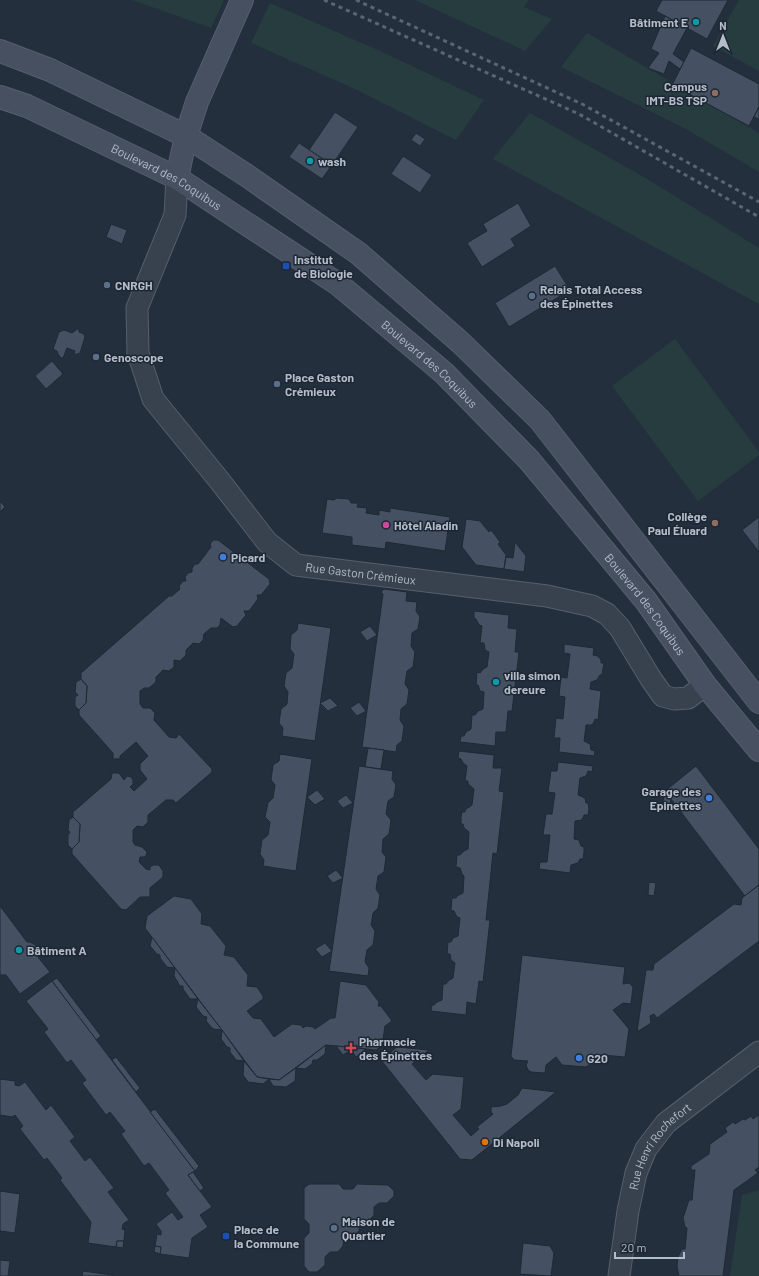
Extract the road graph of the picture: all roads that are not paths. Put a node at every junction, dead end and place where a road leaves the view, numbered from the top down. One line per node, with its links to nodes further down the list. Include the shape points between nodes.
1 (242, 0): 4 (main road, via 197,102)
2 (0, 51): 4 (main road, via 50,70)
3 (0, 97): 5 (main road, Boulevard des Coquibus, via 27,106)
4 (186, 136): 5 (main road); 7 (main road, via 358,254 461,343 540,420)
5 (177, 178): 6 (main road, Boulevard des Coquibus, via 338,284 444,373 529,460 641,595); 6 (street, Rue Gaston Crémieux, via 175,215 137,308 138,353 153,398 267,542 296,565 547,596 592,606 607,614 620,628 663,696 674,699 688,698)
6 (705, 685): 8 (main road, Boulevard des Coquibus)
7 (759, 702)
8 (759, 750)
9 (759, 1052): 10 (street, Rue Henri Rochefort, via 666,1123 646,1149 636,1173 631,1196)
10 (619, 1276)

